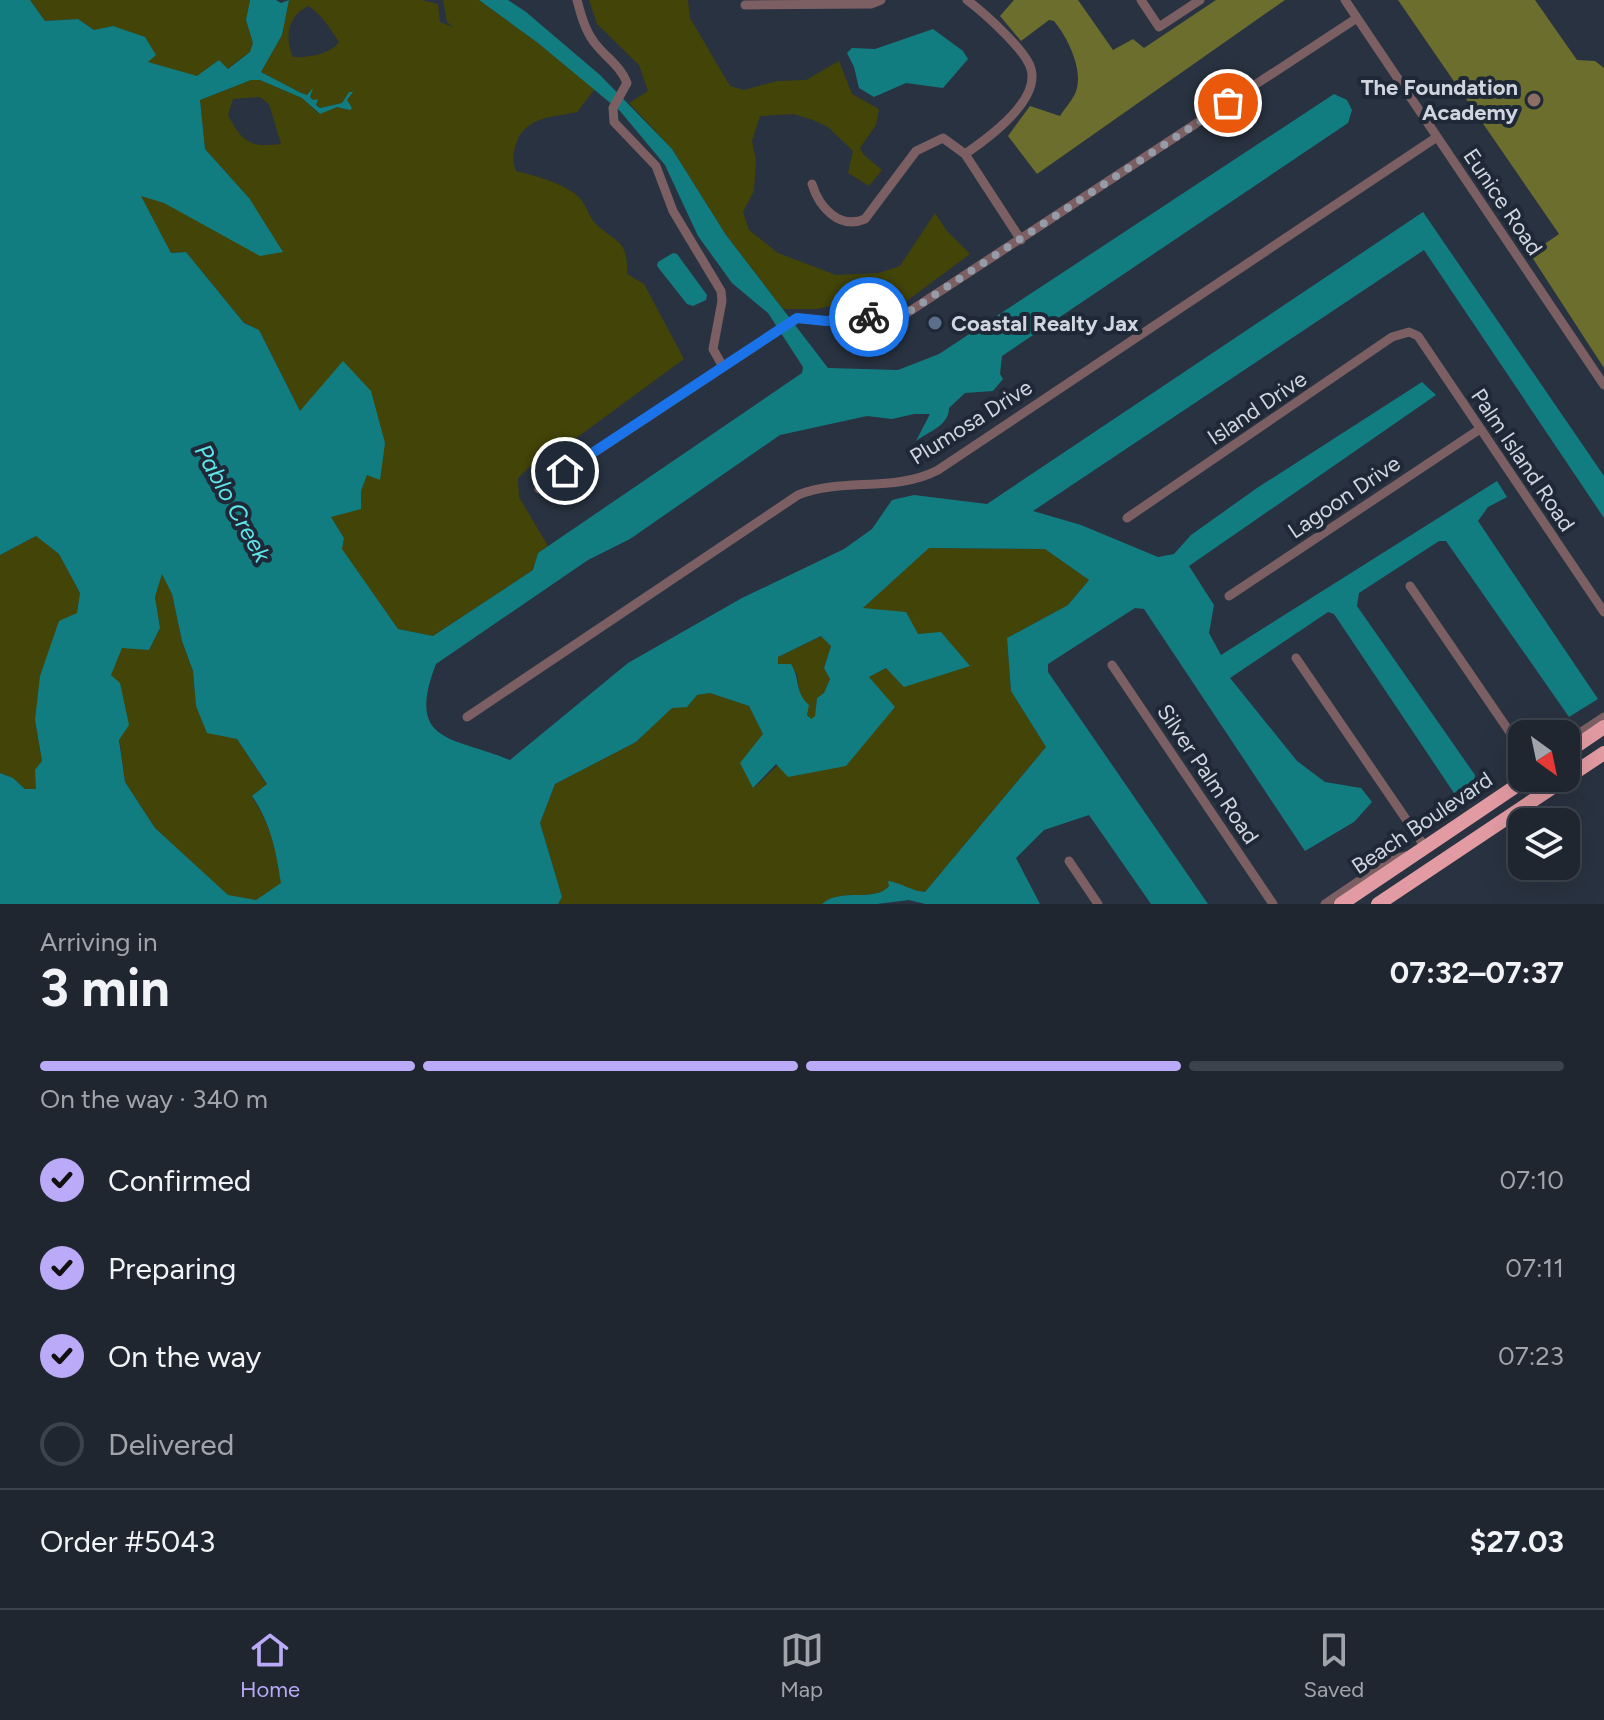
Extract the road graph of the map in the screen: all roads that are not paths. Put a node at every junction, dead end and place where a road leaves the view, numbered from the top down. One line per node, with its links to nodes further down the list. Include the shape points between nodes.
1 (577, 0): 14 (street, via 593,41 627,83 613,108 614,122 656,166 673,211 721,291 713,349)
2 (881, 0): 7 (street)
3 (967, 0): 10 (street, via 990,18 1032,72 1030,90 1000,130)
4 (1141, 0): 5 (street, via 1159,27)
5 (1200, 0)
6 (1345, 0): 8 (street, Eunice Road)
7 (745, 5)
8 (1357, 18): 9 (street, Eunice Road); 12 (street)
9 (1437, 137): 15 (street, Eunice Road); 24 (street, Plumosa Drive, via 938,470 896,483 798,495)
10 (965, 154): 11 (street, via 943,138 925,145 865,219 856,223 826,210); 12 (street)
11 (812, 184)
12 (1021, 240): 14 (street, via 907,313 826,321 797,318)
13 (1409, 332): 16 (street, Palm Island Road, via 1418,336); 18 (street, Island Drive, via 1392,337)
14 (722, 365): 17 (street)
15 (1604, 385)
16 (1480, 429): 20 (street, Lagoon Drive); 21 (street, Palm Island Road)
17 (539, 489)
18 (1127, 518)
19 (1410, 586): 27 (street)
20 (1229, 596)
21 (1604, 612)
22 (1296, 658): 37 (street)
23 (1112, 665): 40 (street, Silver Palm Road)
24 (467, 717)
25 (1604, 717): 28 (street)
26 (1604, 727): 29 (highway)
27 (1508, 730)
28 (1580, 733)
29 (1580, 743)
30 (1604, 743): 32 (highway)
31 (1604, 753): 33 (highway)
32 (1580, 763)
33 (1580, 769)
34 (1508, 791): 37 (highway, Beach Boulevard)
35 (1515, 792): 38 (highway, via 1457,835)
36 (1546, 792): 38 (highway)
37 (1421, 850): 42 (street, via 1390,860); 43 (highway, Beach Boulevard); 44 (highway, via 1421,866)
38 (1454, 853): 45 (highway)
39 (1069, 861): 41 (street)
40 (1272, 903)
41 (1098, 904)
42 (1325, 904)
43 (1341, 904)
44 (1365, 904)
45 (1378, 904)

